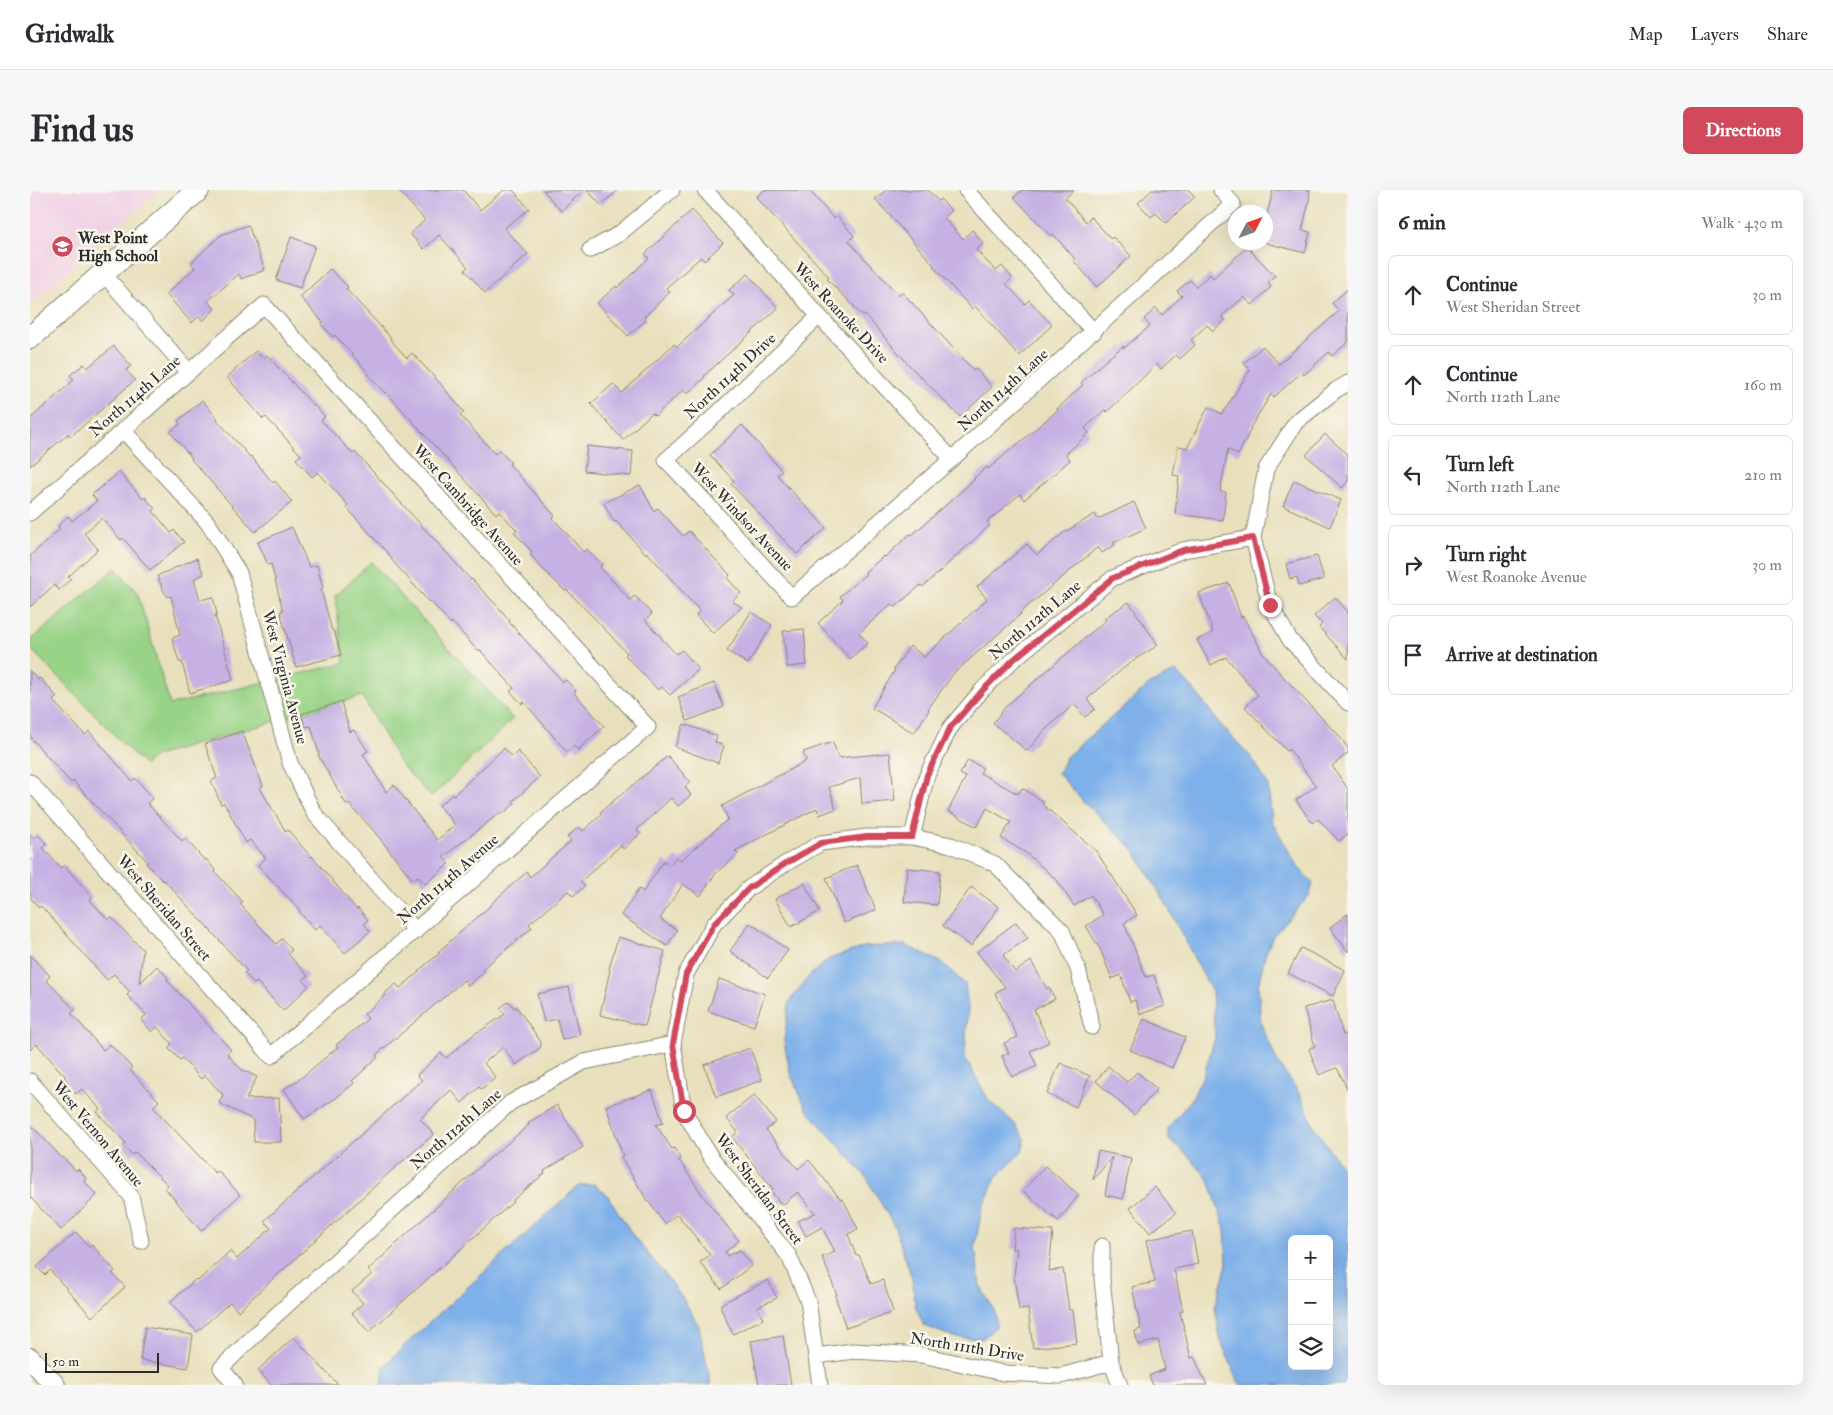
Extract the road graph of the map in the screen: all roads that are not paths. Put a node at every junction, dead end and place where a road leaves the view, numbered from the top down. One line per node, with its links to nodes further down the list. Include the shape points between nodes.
1 (198, 190): 7 (main road)
2 (672, 190): 6 (street, via 619,234)
3 (705, 190): 9 (street, West Roanoke Drive)
4 (966, 190): 10 (street)
5 (1221, 190): 10 (street, North 114th Lane, via 1233,204)
6 (590, 250)
7 (104, 273): 11 (main road); 12 (street)
8 (264, 305): 12 (street, North 114th Lane); 21 (street, West Cambridge Avenue)
9 (819, 316): 15 (street, West Roanoke Drive); 16 (street, North 114th Drive)
10 (1094, 332): 15 (street, North 114th Lane)
11 (30, 338)
12 (189, 372): 14 (street, North 114th Lane)
13 (1348, 383): 18 (street, via 1296,422 1266,469)
14 (123, 430): 17 (street, North 114th Lane); 24 (street, West Virginia Avenue, via 208,522 239,574 290,763 314,813)
15 (952, 459): 19 (street, North 114th Lane)
16 (666, 460): 19 (street, West Windsor Avenue)
17 (30, 512)
18 (1253, 538): 20 (street, via 1270,605 1290,640); 23 (street, North 112th Lane, via 1183,550 1113,578 1013,660 950,728 927,775)
19 (792, 597)
20 (1348, 703)
21 (648, 727): 24 (street, North 114th Avenue)
22 (30, 782): 27 (street, West Sheridan Street)
23 (912, 837): 25 (street, via 951,846 995,864 1062,931 1078,969); 26 (street, via 867,837 821,843 749,888 714,924 686,974)
24 (416, 931): 27 (street, North 114th Avenue)
25 (1092, 1027)
26 (673, 1044): 31 (street, West Sheridan Street, via 684,1111 710,1156 789,1256 808,1301); 35 (street, North 112th Lane, via 584,1062 510,1103 221,1368)
27 (271, 1056)
28 (30, 1081): 29 (street, West Vernon Avenue, via 131,1196)
29 (141, 1241)
30 (1102, 1246): 33 (street, via 1102,1279)
31 (816, 1356): 33 (street, North 111th Drive, via 854,1351 922,1355 1002,1373 1061,1376); 36 (street, West Sheridan Street)
32 (30, 1358): 34 (street)
33 (1111, 1362): 37 (street)
34 (54, 1385)
35 (235, 1385)
36 (820, 1385)
37 (1120, 1385)

